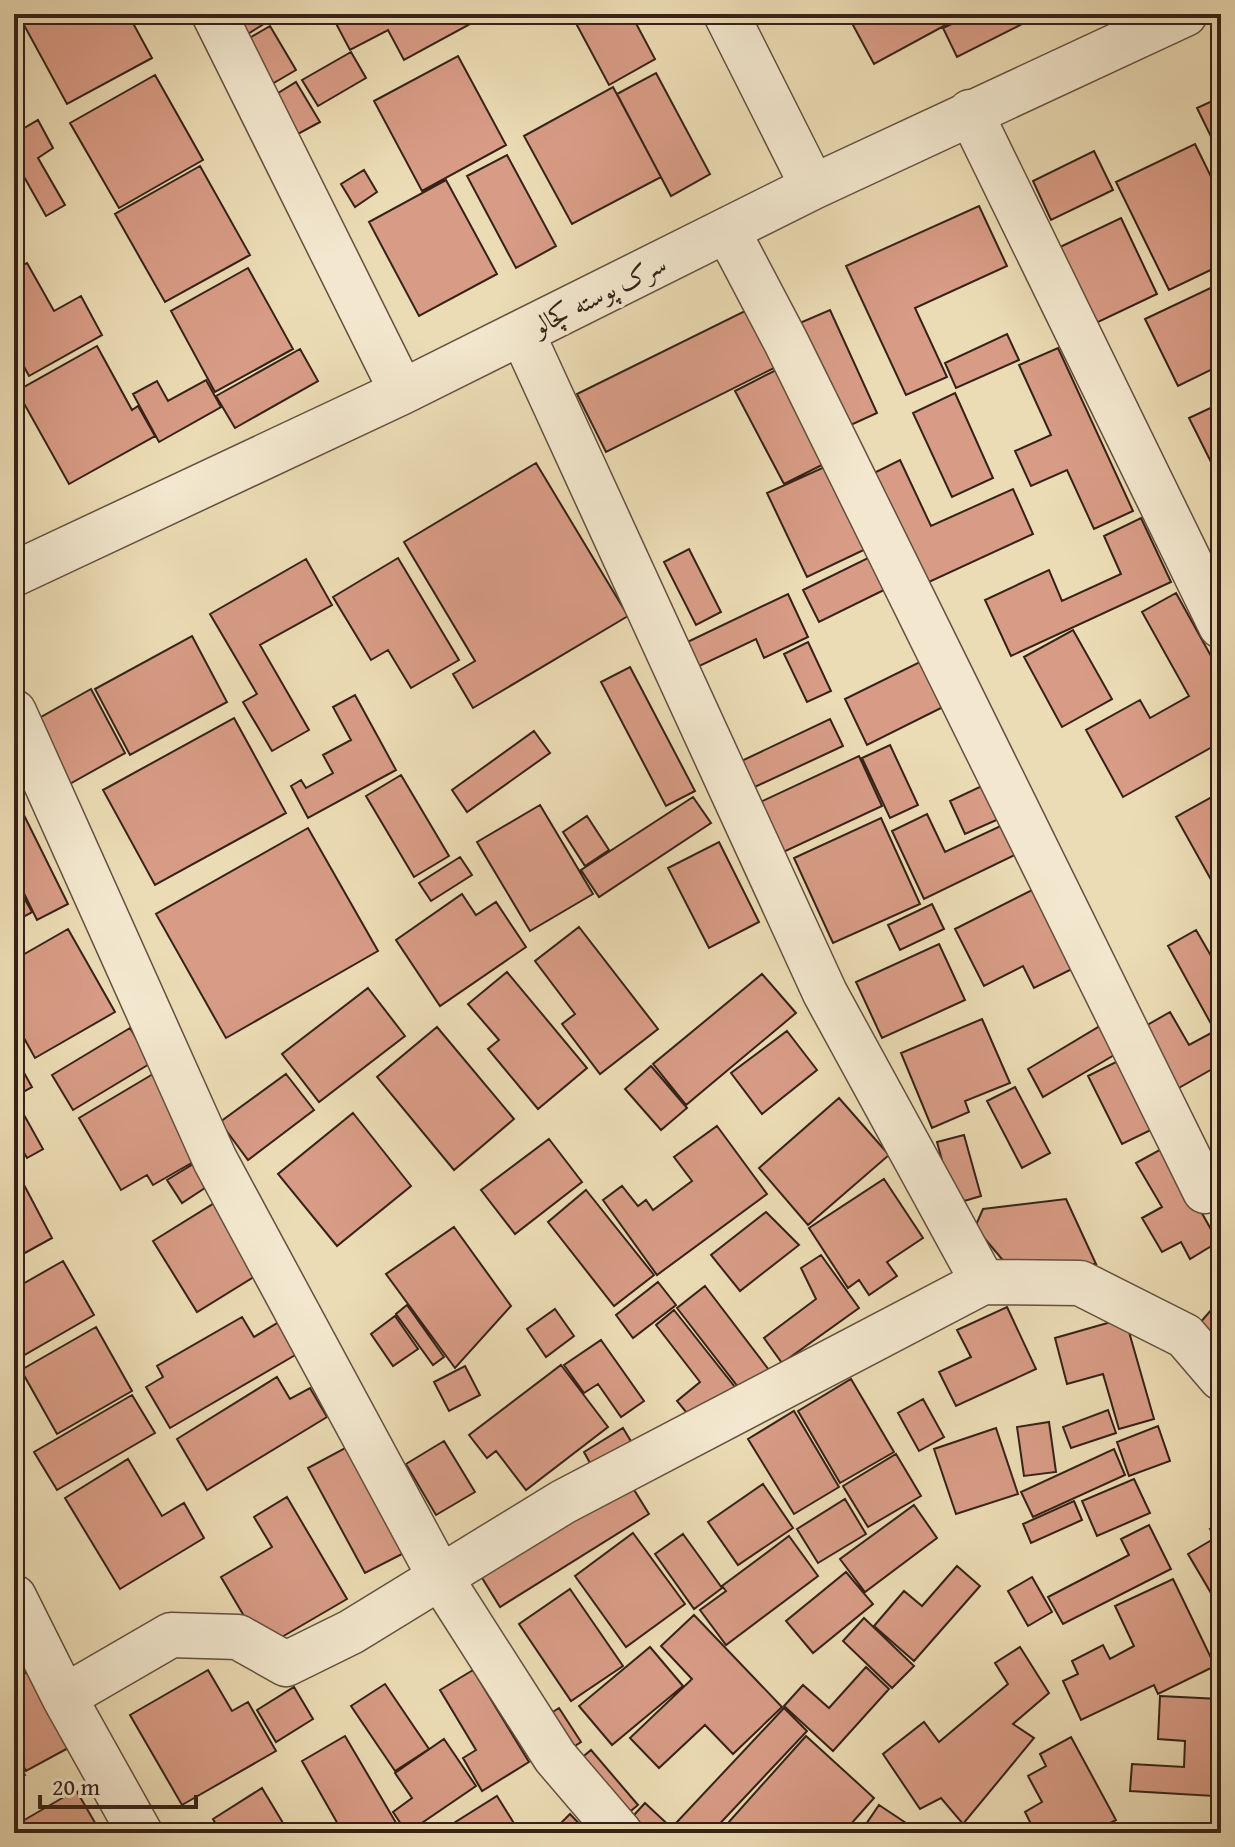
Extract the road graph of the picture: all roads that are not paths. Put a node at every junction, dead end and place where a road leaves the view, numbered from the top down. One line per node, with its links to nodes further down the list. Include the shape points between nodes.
1 (214, 14): 8 (street)
2 (726, 14): 5 (street)
3 (1185, 14): 4 (street, سرک پوسته کچالو)
4 (970, 112): 5 (street, سرک پوسته کچالو); 10 (street)
5 (813, 187): 6 (street, سرک پوسته کچالو)
6 (727, 230): 7 (street, سرک پوسته کچالو); 12 (street)
7 (522, 333): 8 (street, سرک پوسته کچالو); 13 (street, via 825,993)
8 (402, 392): 9 (street, سرک پوسته کچالو)
9 (14, 574)
10 (1221, 626)
11 (14, 712): 15 (street, via 215,1160)
12 (1205, 1191)
13 (983, 1282): 14 (street, via 1080,1283 1185,1336); 15 (street, via 563,1502)
14 (1221, 1378)
15 (440, 1577): 17 (street, via 351,1632 286,1664 238,1637 171,1635); 19 (street, via 555,1757)
16 (14, 1597): 17 (street)
17 (64, 1697): 18 (street)
18 (140, 1833)
19 (620, 1833)

